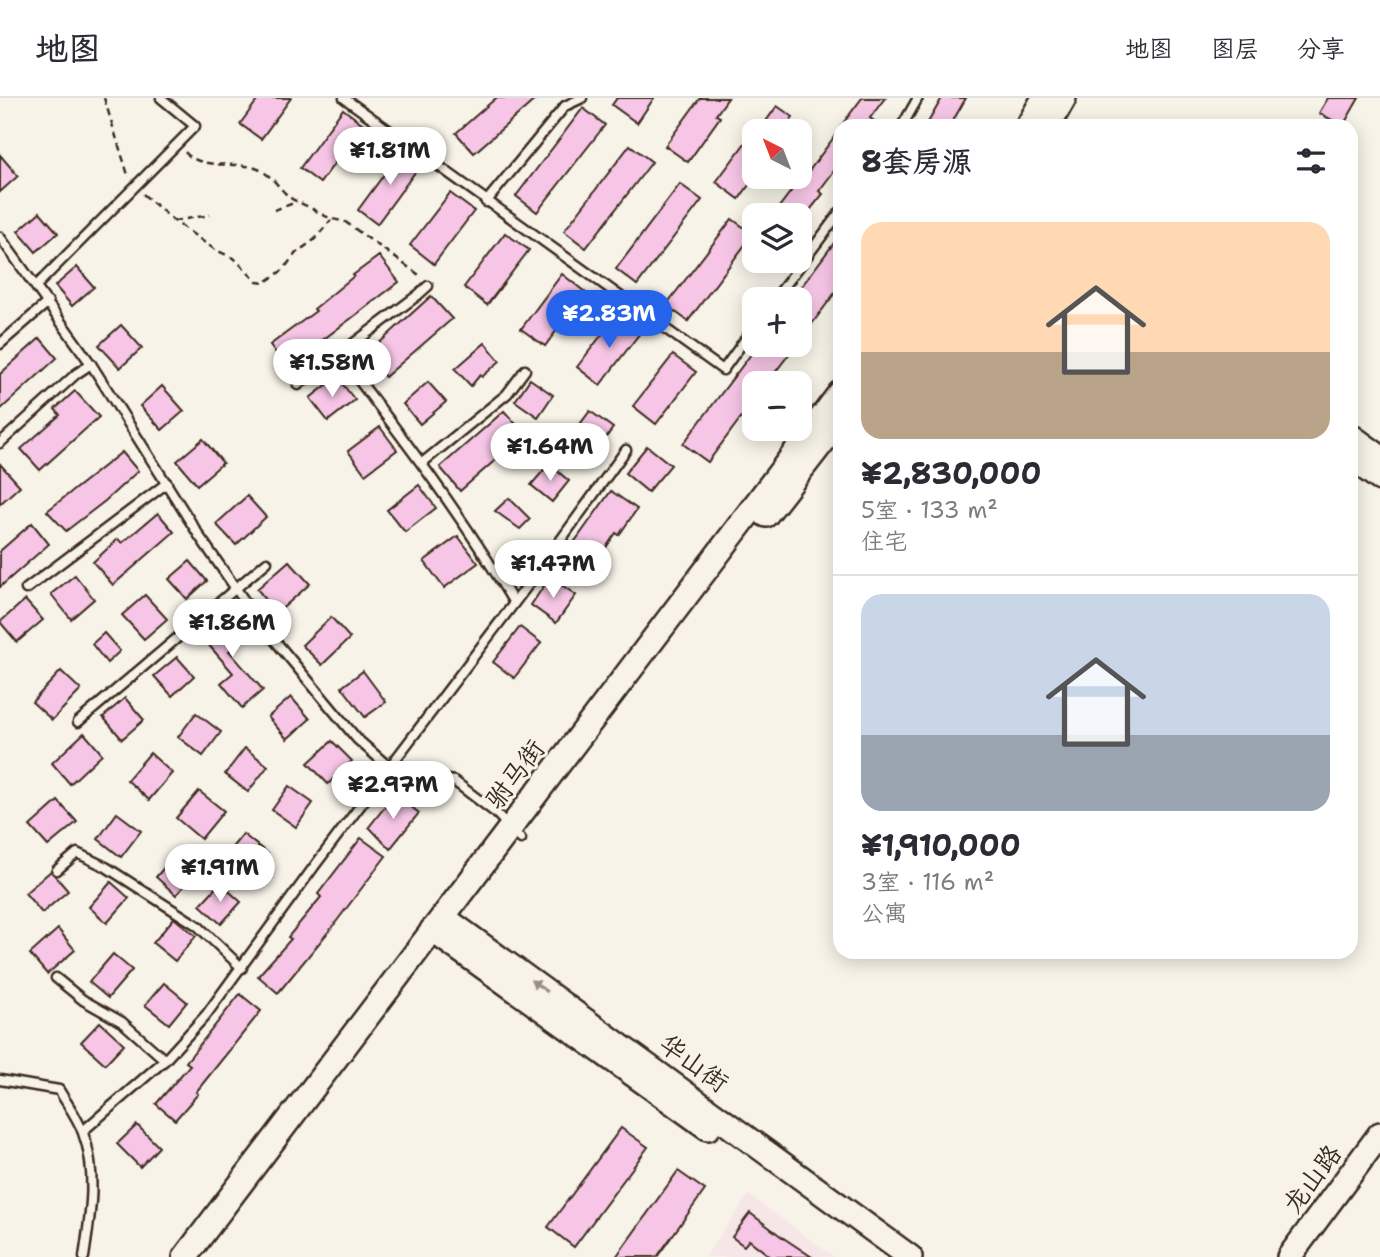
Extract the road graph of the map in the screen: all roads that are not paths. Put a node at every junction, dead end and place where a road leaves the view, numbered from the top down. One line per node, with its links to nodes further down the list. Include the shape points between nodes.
1 (161, 98): 13 (lane, via 195,126)
2 (344, 98): 10 (lane)
3 (582, 98): 10 (lane, via 565,106)
4 (918, 98): 7 (lane)
5 (1044, 98): 8 (main road)
6 (1064, 98): 9 (main road)
7 (906, 119)
8 (1032, 119)
9 (1052, 119)
10 (486, 202): 18 (lane, via 723,370)
11 (833, 221): 15 (lane)
12 (0, 237): 13 (lane)
13 (36, 286): 16 (lane)
14 (428, 286): 19 (lane)
15 (784, 287)
16 (48, 302): 17 (lane); 20 (lane)
17 (0, 344)
18 (742, 344)
19 (339, 354): 22 (lane); 29 (lane)
20 (91, 364): 26 (lane); 32 (lane)
21 (525, 370): 29 (lane, via 507,394)
22 (298, 385)
23 (833, 402): 39 (main road, 驸马街)
24 (833, 429): 39 (main road, 驸马街)
25 (1358, 441): 28 (main road)
26 (0, 443)
27 (626, 450): 36 (lane)
28 (1380, 457)
29 (422, 463): 36 (lane)
30 (1358, 463): 31 (main road)
31 (1380, 479)
32 (167, 483): 34 (lane); 35 (lane)
33 (267, 562): 35 (lane)
34 (26, 589)
35 (236, 589): 37 (lane); 38 (lane, via 357,739)
36 (514, 603): 38 (lane)
37 (78, 722)
38 (390, 768): 39 (lane, via 454,781); 42 (lane)
39 (515, 833): 41 (main road, 驸马街)
40 (57, 870): 42 (lane, via 77,853 106,867 198,926)
41 (444, 928): 49 (main road, 驸马街); 50 (main road, 驸马街); 51 (main road, 华山街); 52 (main road, 华山街, one-way to 41)
42 (242, 968): 44 (lane)
43 (56, 978): 44 (lane, via 122,1022)
44 (165, 1060): 46 (lane)
45 (0, 1080): 46 (lane, via 59,1090)
46 (83, 1132): 48 (lane, via 91,1164)
47 (1380, 1134): 53 (main road, 龙山路)
48 (84, 1257)
49 (185, 1257)
50 (205, 1257)
51 (884, 1257)
52 (910, 1257)
53 (1289, 1257)

